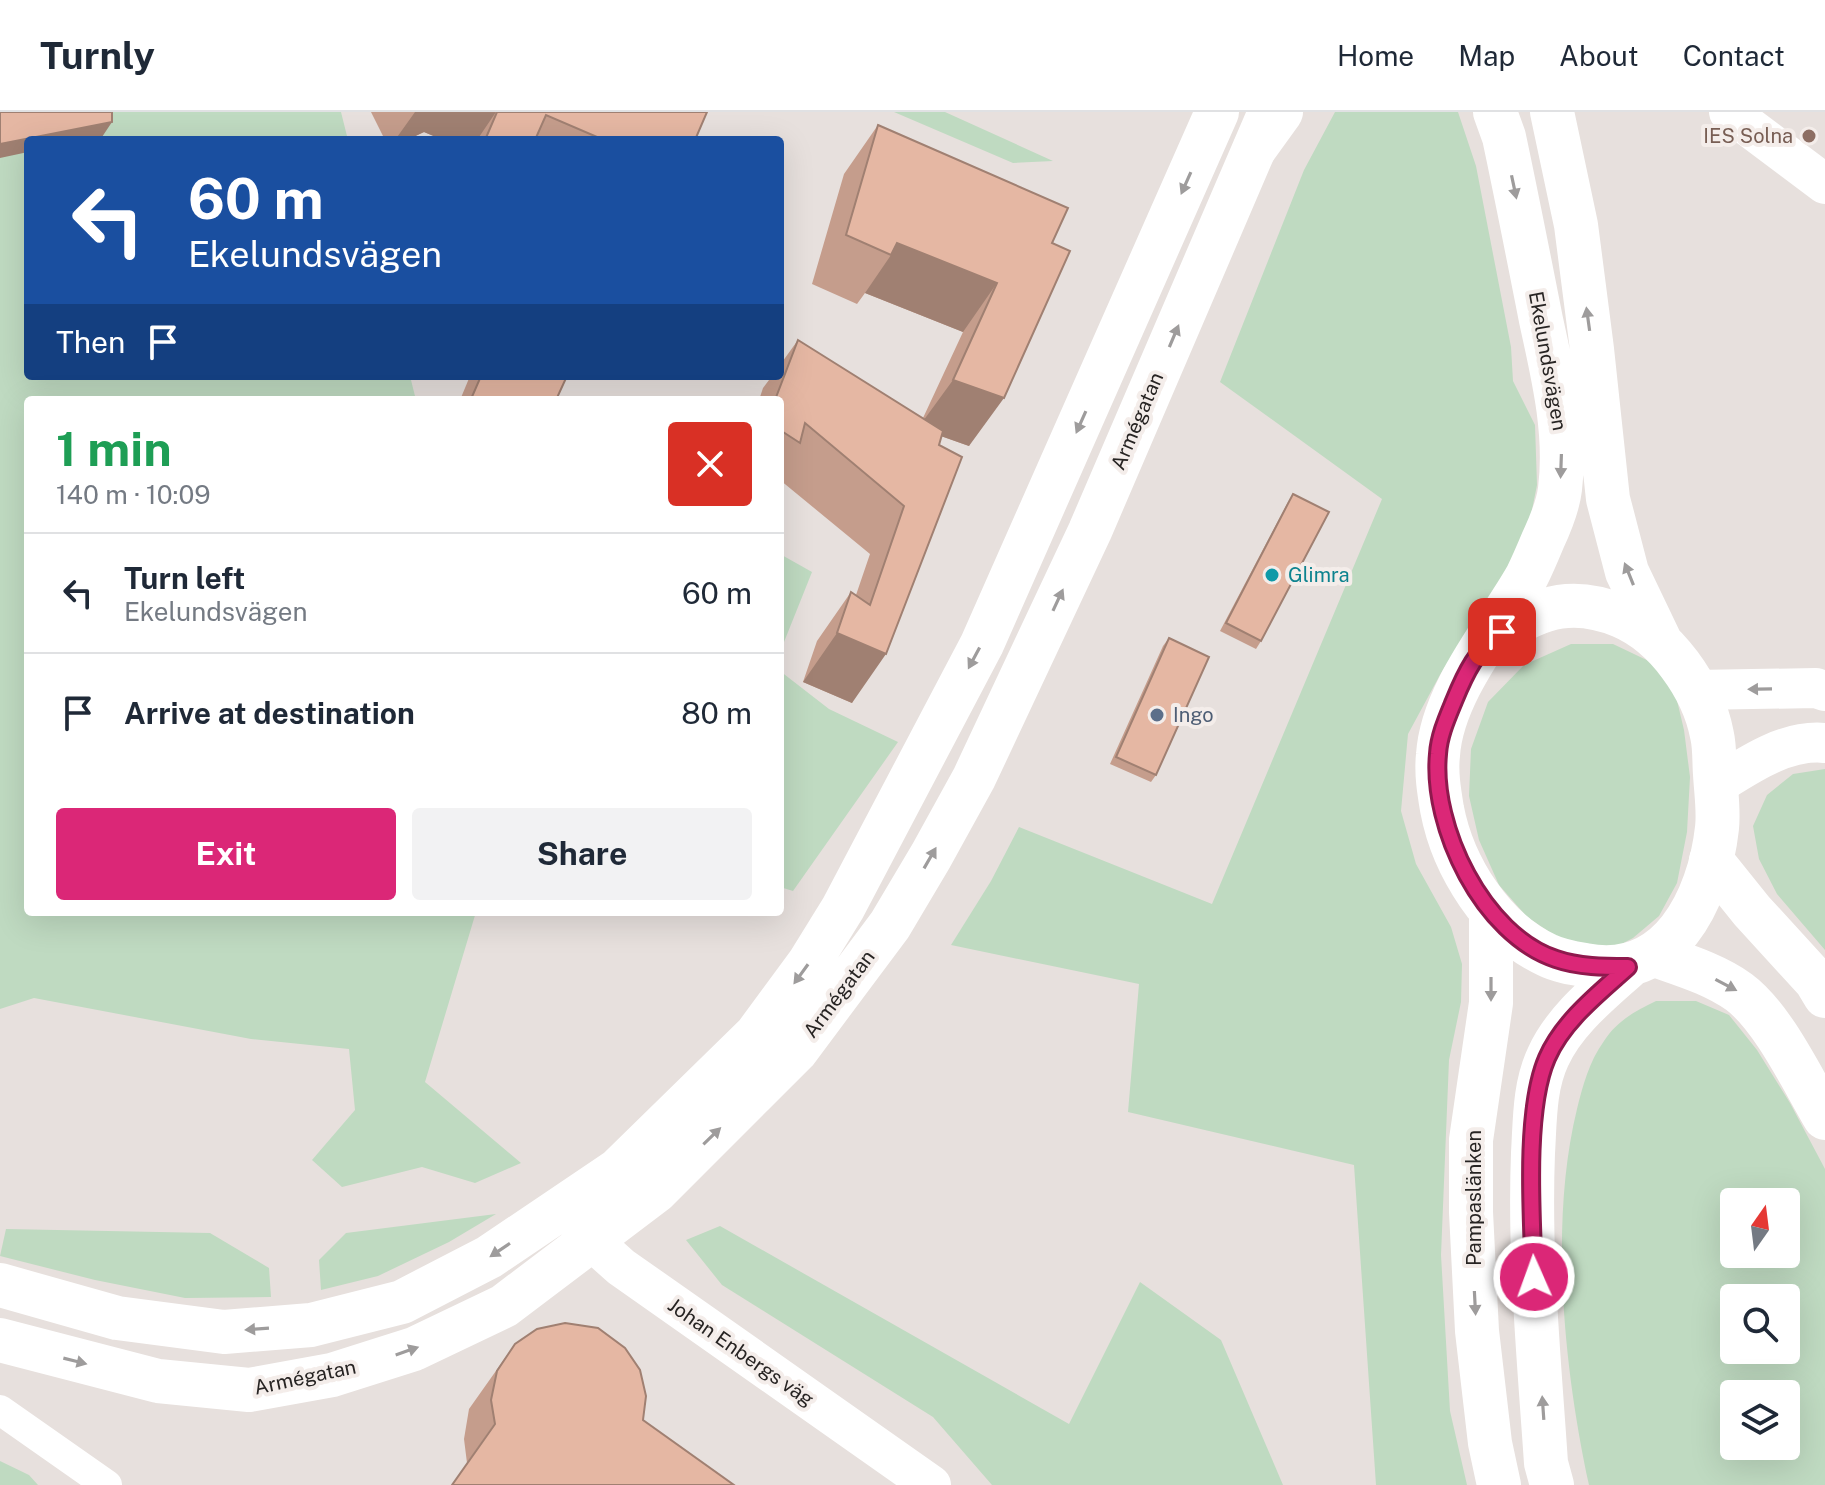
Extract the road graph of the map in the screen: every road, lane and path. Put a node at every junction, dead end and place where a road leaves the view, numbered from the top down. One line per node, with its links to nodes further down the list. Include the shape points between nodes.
1 (1217, 112): 19 (street, one-way to 19, via 982,644 843,908 756,1035 618,1170)
2 (1281, 112): 6 (street, Armégatan)
3 (1495, 112): 8 (street, Ekelundsvägen, one-way to 8, via 1562,432 1560,492 1546,532 1528,574)
4 (1552, 112): 9 (street, Ekelundsvägen, one-way to 4, via 1627,572 1608,499 1576,225)
5 (1729, 112): 7 (street)
6 (1263, 130): 20 (street, Armégatan, one-way to 6, via 656,1191 796,1051 890,925 974,778 1071,573)
7 (1825, 184)
8 (1485, 644): 9 (street, Ekelundsvägen, via 1548,609 1581,605 1637,623); 15 (street, Ekelundsvägen, via 1445,724 1438,782 1446,830 1464,872)
9 (1662, 645): 10 (street, Ekelundsvägen)
10 (1696, 690): 11 (street, one-way to 10); 13 (street, Ekelundsvägen, via 1712,735)
11 (1825, 691)
12 (1825, 743): 13 (street, via 1762,756)
13 (1715, 786): 14 (street, Ekelundsvägen, via 1717,826)
14 (1711, 860): 16 (street, Ekelundsvägen, via 1701,897 1679,930); 17 (street)
15 (1491, 911): 16 (street, Ekelundsvägen, via 1529,947 1556,959 1596,967); 26 (street, Pampaslänken, one-way to 26, via 1491,1003 1471,1140 1471,1212 1477,1331)
16 (1642, 961): 18 (street, Ekelundsvägen, one-way to 18, via 1701,971 1740,992 1768,1022); 27 (street, one-way to 16, via 1535,1303 1535,1100 1547,1057 1570,1023)
17 (1825, 996)
18 (1825, 1118)
19 (564, 1204): 20 (street, Johan Enbergs väg); 21 (street, one-way to 21, via 489,1257 402,1302 311,1325 224,1332 117,1318)
20 (591, 1240): 22 (street, Armégatan, one-way to 20, via 158,1381 249,1390 332,1375 414,1349 504,1306); 25 (street, Johan Enbergs väg, via 621,1267)
21 (0, 1285)
22 (0, 1340)
23 (0, 1410): 24 (street)
24 (107, 1485)
25 (931, 1485)
26 (1499, 1485)
27 (1552, 1485)

